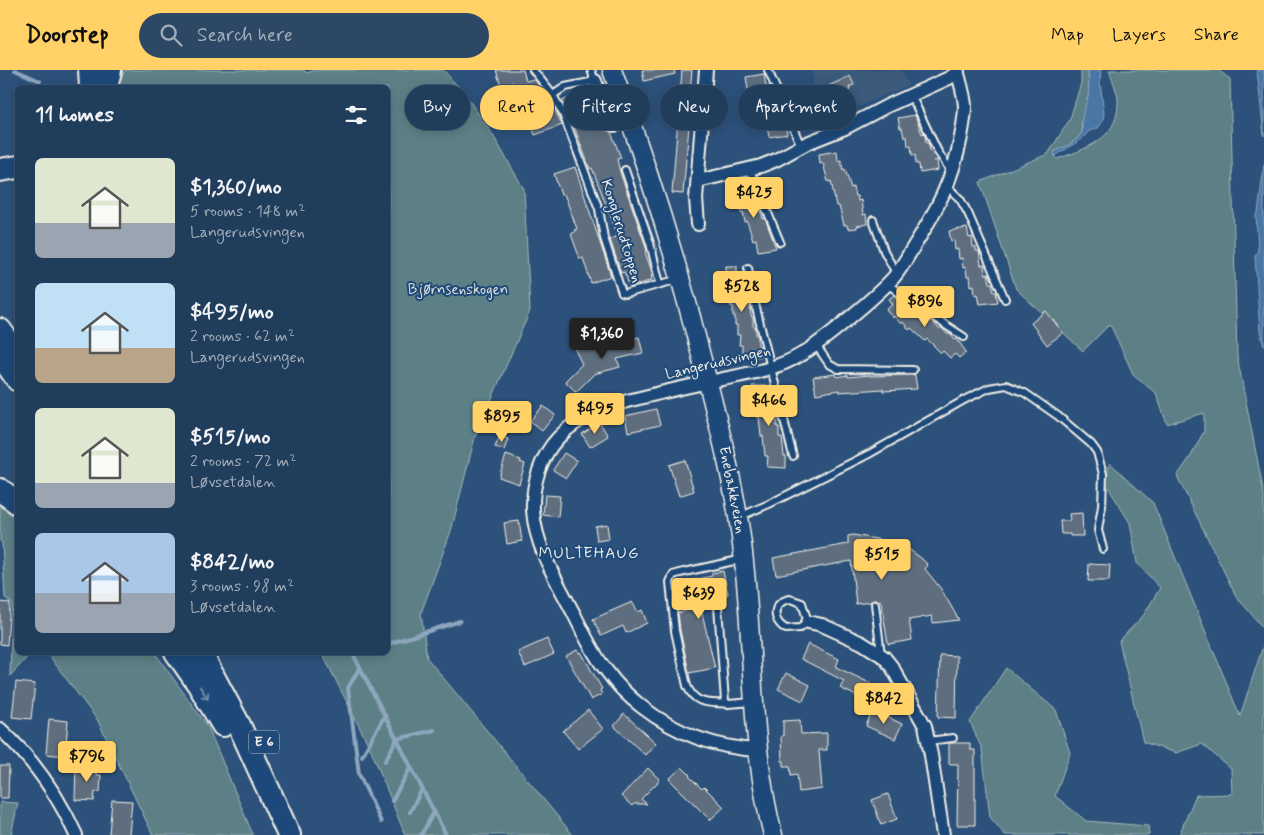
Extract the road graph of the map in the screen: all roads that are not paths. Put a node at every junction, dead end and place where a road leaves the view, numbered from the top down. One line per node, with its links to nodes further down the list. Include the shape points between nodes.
1 (90, 70): 9 (highway)
2 (110, 70): 10 (highway)
3 (533, 70): 11 (lane, Konglerudtoppen)
4 (612, 70): 12 (main road, Enebakkveien)
5 (706, 70): 23 (street)
6 (768, 70): 17 (lane)
7 (958, 71): 14 (street); 22 (street, Langerudsvingen, via 965,109)
8 (593, 76): 13 (lane)
9 (91, 85)
10 (107, 85)
11 (545, 85)
12 (617, 85)
13 (554, 94)
14 (911, 95): 17 (street); 22 (lane, via 938,152)
15 (554, 97): 31 (lane, Konglerudtoppen, via 597,203 604,238 622,293)
16 (633, 130): 30 (main road, Enebakkveien)
17 (801, 146): 19 (street, via 776,160)
18 (15, 168): 20 (highway)
19 (749, 168): 23 (street); 27 (lane)
20 (0, 170)
21 (625, 170): 31 (lane)
22 (952, 173): 24 (street, Langerudsvingen)
23 (698, 181): 26 (street)
24 (947, 186): 29 (street, Langerudsvingen, via 931,221); 33 (lane, via 968,213)
25 (873, 220): 29 (lane)
26 (698, 224)
27 (780, 242)
28 (748, 268): 39 (lane)
29 (896, 273): 32 (street, Langerudsvingen)
30 (680, 279): 31 (lane, Konglerudtoppen); 42 (main road, Enebakkveien)
31 (660, 284)
32 (887, 284): 35 (lane); 36 (street, Langerudsvingen)
33 (1005, 299)
34 (0, 330): 37 (highway)
35 (964, 336)
36 (816, 345): 39 (street, Langerudsvingen); 40 (lane, via 829,364 838,369)
37 (15, 350)
38 (0, 355): 41 (highway)
39 (770, 368): 42 (street, Langerudsvingen); 43 (lane)
40 (913, 370)
41 (15, 376)
42 (708, 382): 46 (main road, Enebakkveien); 61 (street, Langerudsvingen, via 610,406 571,425 555,441 539,470 533,492 534,517 536,531 555,578 588,642 615,682 666,724 718,746)
43 (793, 456)
44 (0, 490): 45 (highway)
45 (15, 501)
46 (738, 517): 47 (lane, via 870,454 966,399 989,388 1006,386 1025,393 1058,416 1097,452 1103,474 1098,530); 48 (main road, Enebakkveien)
47 (1103, 550)
48 (744, 559): 56 (main road, Enebakkveien); 57 (lane, via 673,575 670,582 675,630 691,695 697,701)
49 (876, 604): 55 (lane)
50 (718, 607): 57 (lane, via 725,701)
51 (808, 622): 51 (lane, via 802,603 784,600 777,609 776,621 786,629 800,628); 55 (street, via 862,643)
52 (178, 655): 62 (highway, E 6, one-way to 62)
53 (202, 655): 62 (highway, E 6, via 239,725)
54 (220, 655): 64 (highway, E 6, via 268,750)
55 (881, 656): 60 (street, via 892,666 908,692 925,726)
56 (754, 702): 57 (lane); 61 (main road, Enebakkveien)
57 (728, 704)
58 (0, 729): 63 (street, via 38,770)
59 (953, 738): 60 (lane)
60 (928, 741): 66 (street)
61 (758, 750): 65 (main road, Enebakkveien)
62 (286, 827)
63 (76, 835)
64 (305, 835)
65 (773, 835)
66 (943, 835)

